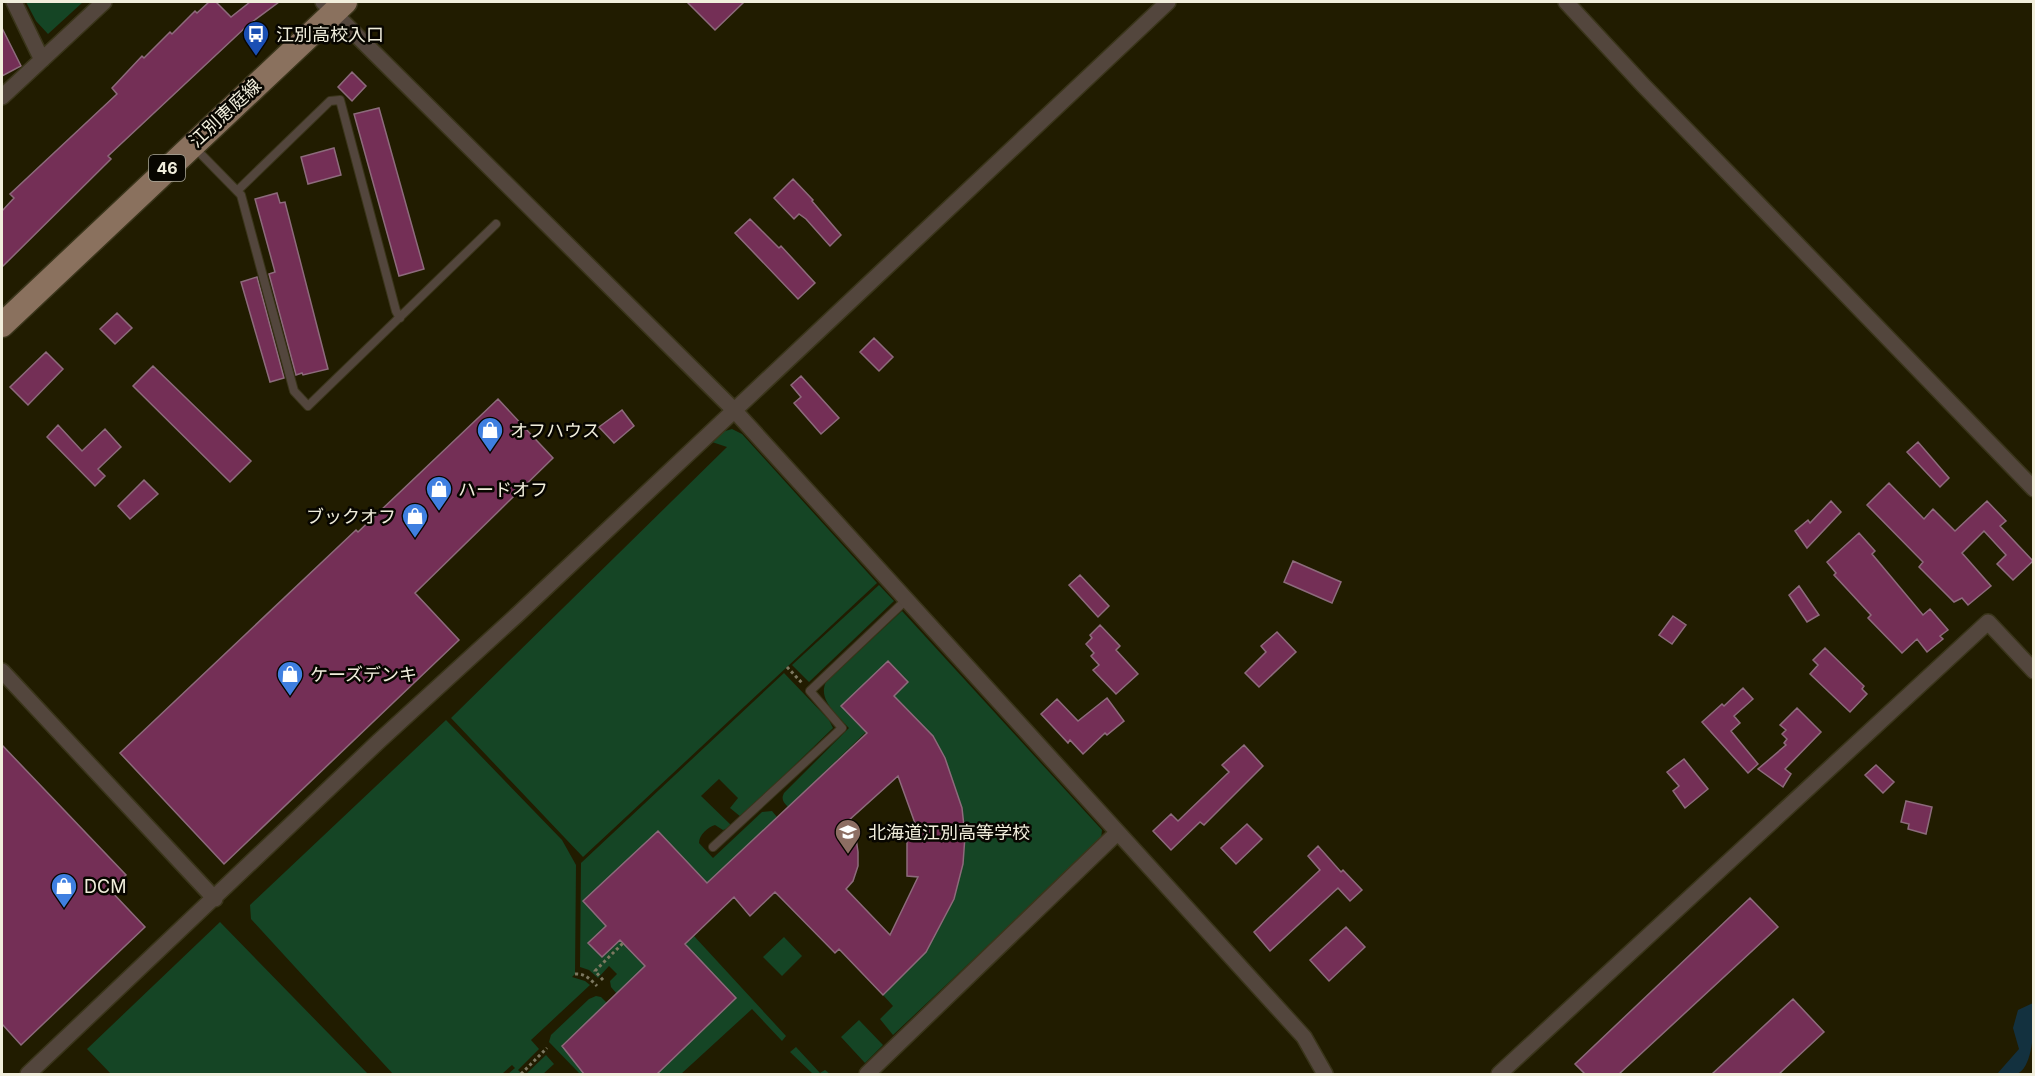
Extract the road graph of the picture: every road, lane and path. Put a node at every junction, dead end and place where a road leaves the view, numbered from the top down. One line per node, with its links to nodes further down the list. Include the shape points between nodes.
1 (14, 2): 6 (street)
2 (104, 2): 6 (street)
3 (1168, 2): 13 (street)
4 (1566, 2): 14 (street)
5 (334, 5): 8 (main road, 江別恵庭線 / 46); 13 (street)
6 (42, 60): 7 (street)
7 (2, 97)
8 (192, 145): 9 (lane); 12 (main road, 江別恵庭線 / 46)
9 (237, 191): 11 (lane, via 294,391 308,406); 11 (lane, via 330,101 340,100)
10 (496, 224): 11 (lane)
11 (400, 318)
12 (2, 325)
13 (734, 410): 15 (street); 22 (street)
14 (2034, 489)
15 (906, 600): 19 (lane); 20 (street)
16 (787, 667): 19 (path)
17 (2, 671): 22 (street)
18 (2034, 671): 32 (street, via 1988,622)
19 (810, 691): 21 (lane, via 842,728)
20 (1117, 833): 30 (street); 31 (street, via 1304,1037)
21 (713, 848)
22 (215, 899): 28 (street)
23 (623, 943): 25 (path, via 595,971)
24 (575, 974): 26 (path, via 588,977)
25 (603, 980)
26 (597, 986)
27 (547, 1048): 29 (path)
28 (28, 1074)
29 (521, 1074)
30 (867, 1074)
31 (1325, 1074)
32 (1499, 1074)

